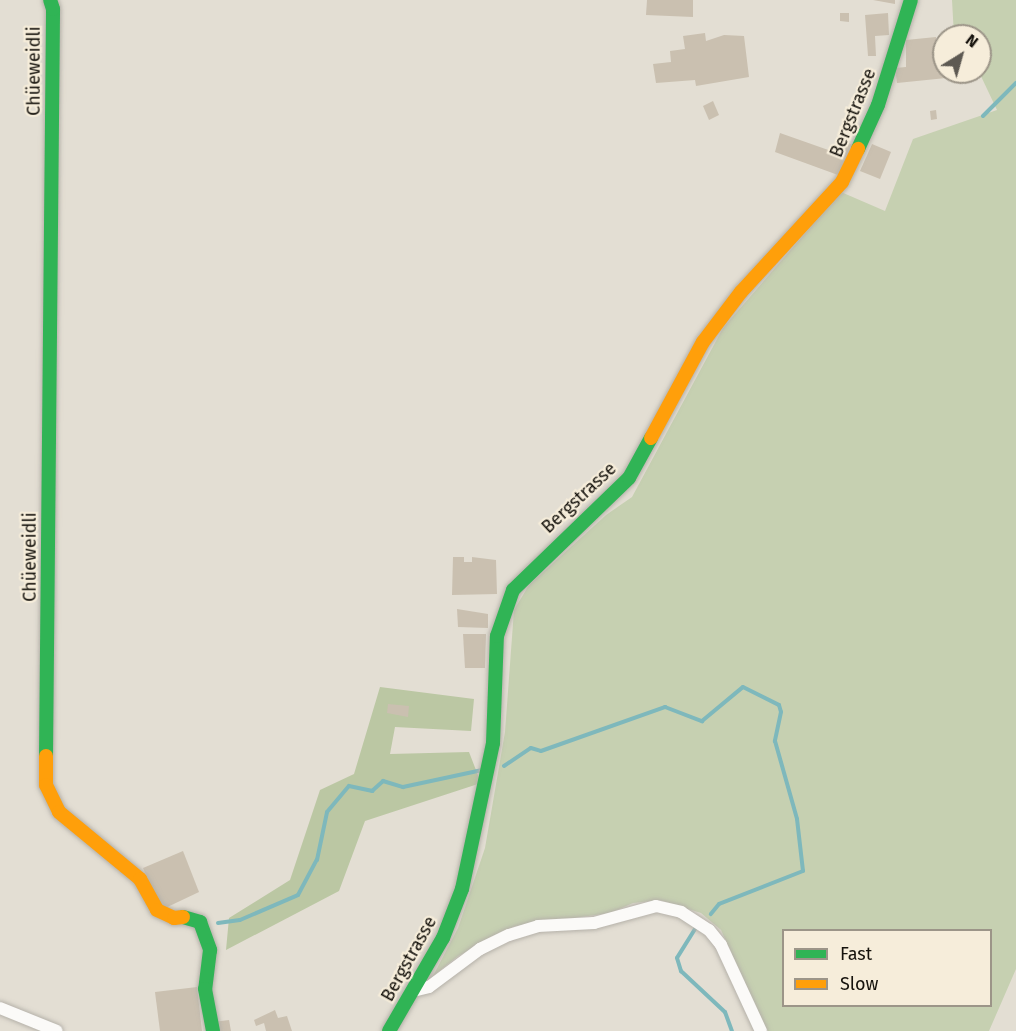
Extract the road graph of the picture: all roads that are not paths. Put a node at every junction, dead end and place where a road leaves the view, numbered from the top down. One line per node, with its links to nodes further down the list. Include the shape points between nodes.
1 (50, 0): 6 (street, Chüeweidli, via 53,21 46,785 59,812 140,879 157,910 174,918 188,916 200,922 210,950 205,989)
2 (911, 0): 3 (street, Bergstrasse, via 874,116 842,182 741,292 703,342 629,478 538,562 510,597 497,636 493,743 471,856 453,914)
3 (413, 991): 7 (street, Bergstrasse); 8 (street, via 429,987 480,949 509,935 538,926 594,923 656,906 681,912 709,930 721,945)
4 (0, 1008): 5 (street)
5 (57, 1031)
6 (213, 1031)
7 (390, 1031)
8 (761, 1031)

